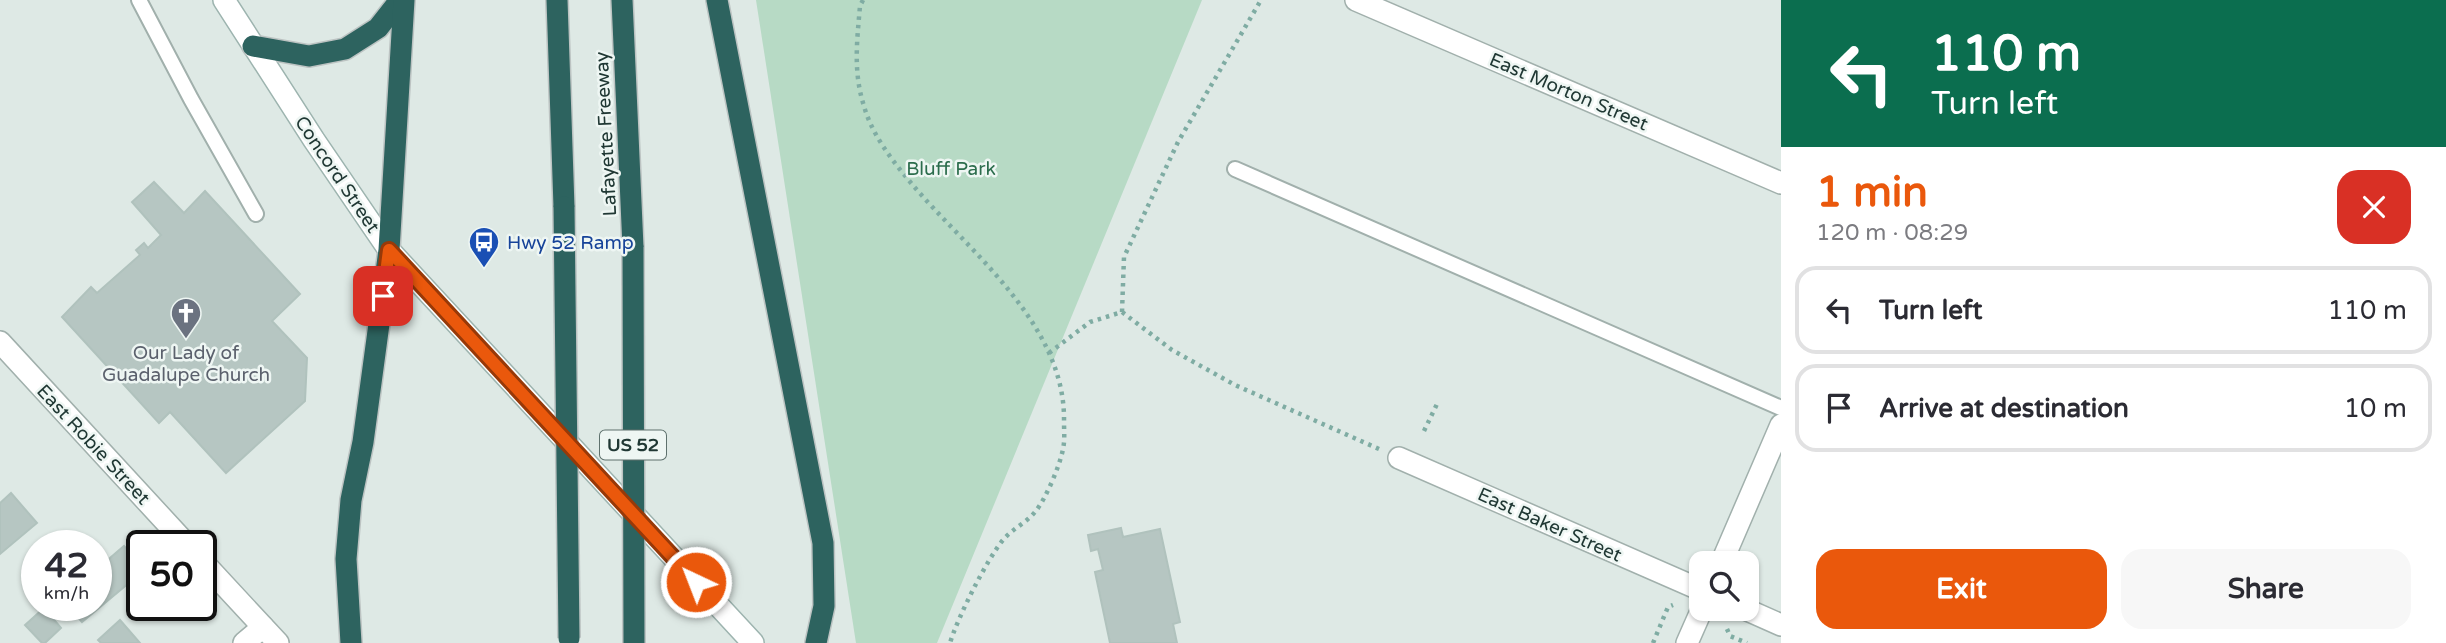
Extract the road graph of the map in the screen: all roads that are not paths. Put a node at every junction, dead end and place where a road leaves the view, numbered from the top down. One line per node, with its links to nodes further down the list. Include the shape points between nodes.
1 (139, 0): 11 (lane)
2 (224, 0): 8 (street, Concord Street)
3 (402, 0): 8 (highway, via 378,28 345,49 309,56); 12 (highway)
4 (557, 0): 25 (highway, bridge)
5 (622, 0): 29 (highway, Lafayette Freeway / US 52, bridge, via 633,247)
6 (717, 0): 31 (highway, via 823,543 824,606)
7 (1356, 0): 10 (street, East Morton Street)
8 (253, 46): 12 (street, Concord Street)
9 (1235, 169): 14 (lane)
10 (1781, 183)
11 (256, 214)
12 (389, 250): 28 (highway, via 351,500 346,559); 30 (street, Concord Street)
13 (0, 342): 17 (street, East Robie Street)
14 (1781, 408)
15 (1781, 425): 18 (street)
16 (1399, 458): 20 (street, East Baker Street)
17 (173, 530)
18 (1727, 551)
19 (217, 577): 24 (street)
20 (1689, 585)
21 (1759, 615): 23 (street)
22 (1697, 621): 32 (street)
23 (1781, 625)
24 (263, 627): 26 (street); 27 (street)
25 (569, 640)
26 (244, 643)
27 (278, 643)
28 (351, 643)
29 (634, 643)
30 (753, 643)
31 (816, 643)
32 (1687, 643)

